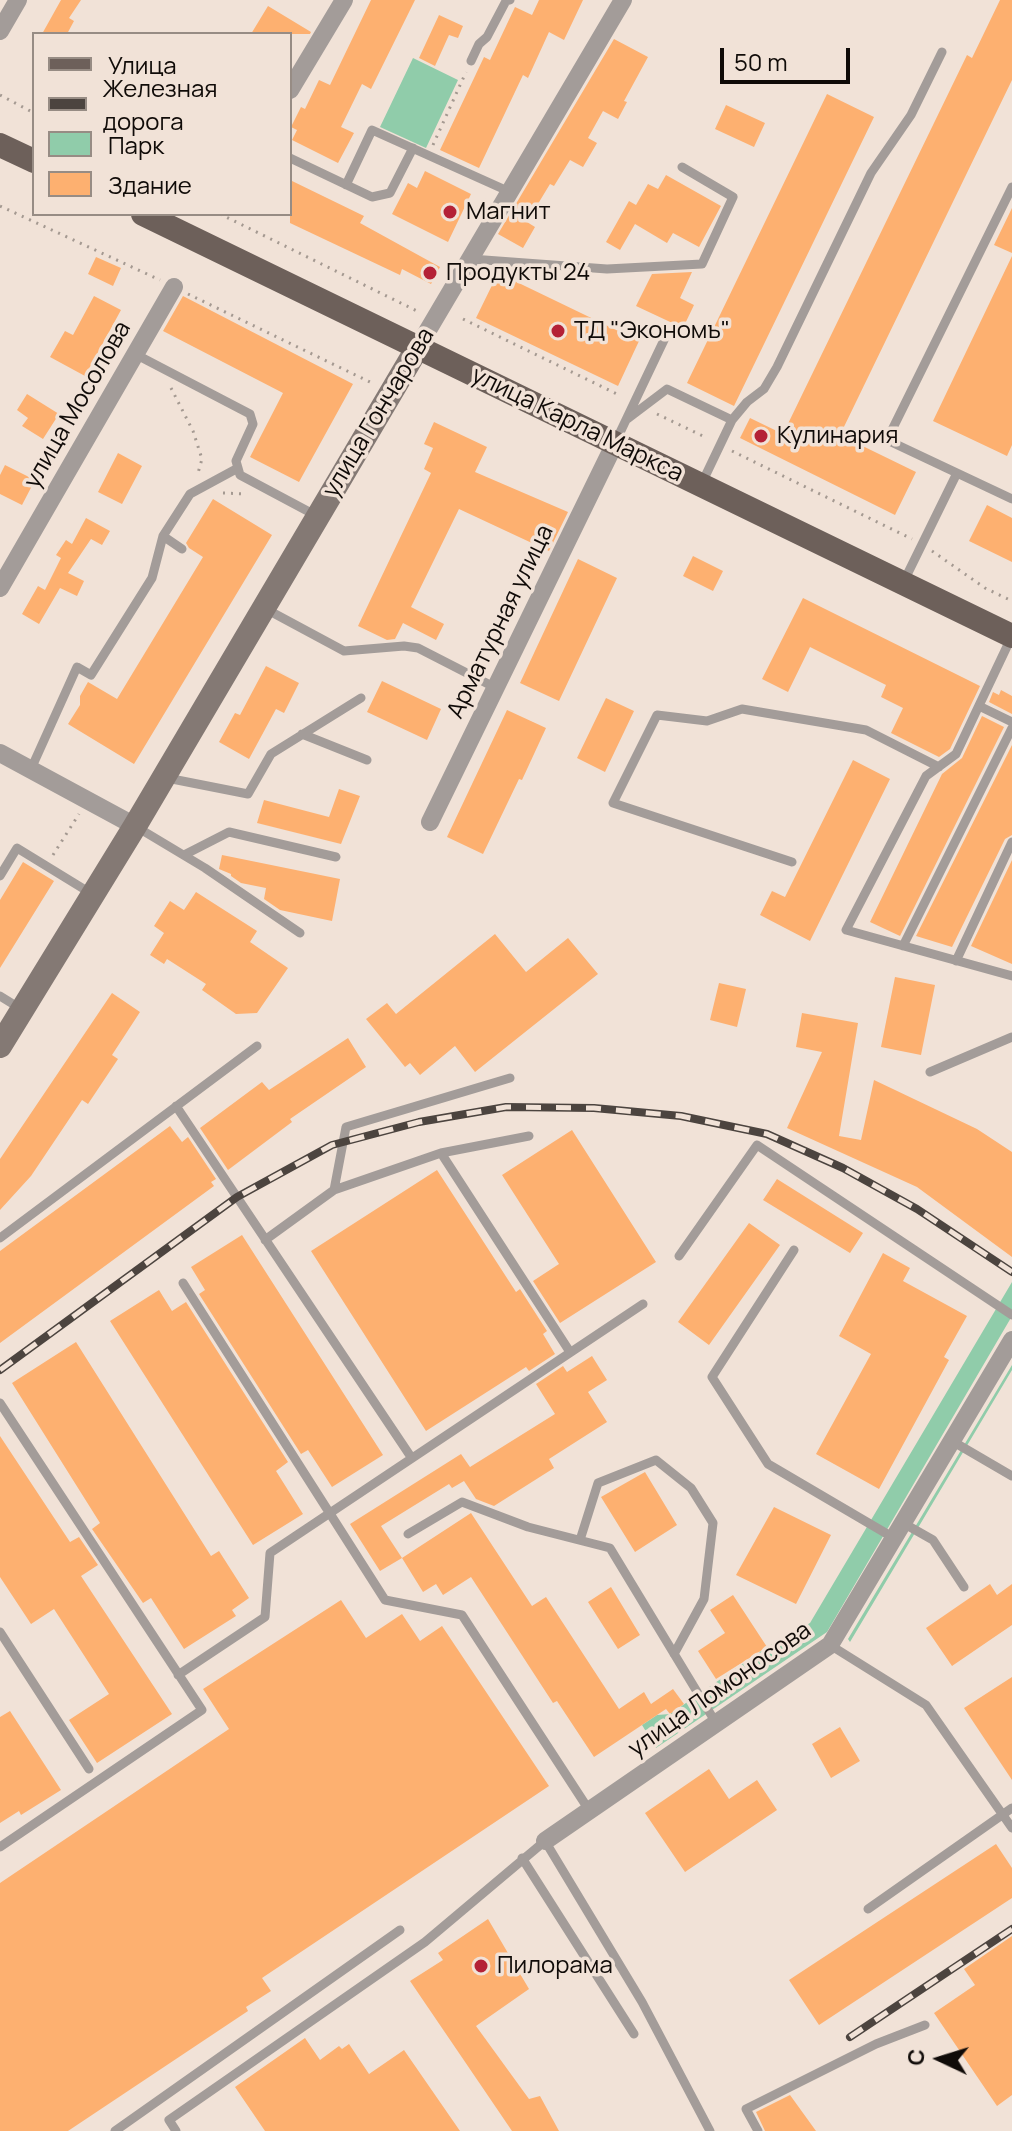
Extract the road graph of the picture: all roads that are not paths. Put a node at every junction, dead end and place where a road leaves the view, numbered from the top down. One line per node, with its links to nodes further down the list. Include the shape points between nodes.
1 (18, 0): 5 (street)
2 (344, 0): 8 (street)
3 (510, 0): 7 (lane)
4 (623, 0): 16 (street, улица Гончарова)
5 (0, 31)
6 (942, 52): 24 (lane, via 911,115 871,173 777,367 764,389)
7 (471, 61)
8 (292, 87)
9 (0, 145): 12 (main road)
10 (413, 148): 14 (lane, via 390,193 372,197); 14 (lane, via 372,130); 16 (lane)
11 (292, 159): 14 (lane)
12 (32, 160)
13 (682, 167): 18 (lane, via 733,197 702,264 607,269)
14 (346, 185)
15 (1012, 187): 27 (lane, via 887,440)
16 (510, 192): 18 (street, улица Гончарова)
17 (147, 216): 21 (main road, улица Карла Маркса)
18 (470, 259): 21 (street, улица Гончарова)
19 (174, 287): 22 (street, улица Мосолова)
20 (664, 340): 23 (lane)
21 (418, 347): 25 (main road, улица Карла Маркса); 30 (street, улица Гончарова)
22 (135, 354): 26 (lane, via 250,414 253,424 236,461); 34 (street, улица Мосолова)
23 (639, 405): 24 (lane, via 667,389); 25 (lane)
24 (732, 420): 28 (lane)
25 (615, 443): 28 (main road, улица Карла Маркса); 37 (street, Арматурная улица)
26 (238, 468): 30 (lane, via 240,475); 31 (lane, via 194,492)
27 (957, 473): 29 (lane); 33 (lane)
28 (701, 485): 33 (main road, улица Карла Маркса)
29 (1012, 499)
30 (318, 517): 35 (street, улица Гончарова)
31 (163, 536): 32 (lane); 46 (lane, via 152,578 91,675 77,667)
32 (182, 549)
33 (903, 583): 36 (main road, улица Карла Маркса)
34 (0, 588)
35 (264, 608): 37 (lane, via 344,651 418,648); 47 (street, улица Гончарова)
36 (1012, 636): 39 (lane)
37 (496, 688): 48 (street, Арматурная улица)
38 (361, 698): 42 (lane)
39 (979, 706): 40 (lane); 45 (lane, via 956,754)
40 (1012, 722)
41 (1012, 728): 57 (lane)
42 (302, 734): 44 (lane); 47 (lane, via 271,754 248,794)
43 (0, 753): 46 (street)
44 (367, 760)
45 (939, 767): 53 (lane, via 866,730 742,709 707,721 657,715 613,803); 57 (lane, via 926,776 846,930)
46 (31, 769): 49 (street)
47 (164, 777): 49 (street, улица Гончарова)
48 (430, 822)
49 (135, 826): 51 (lane); 55 (street, улица Гончарова)
50 (1012, 842): 58 (lane)
51 (184, 855): 52 (lane, via 229,832); 56 (lane)
52 (336, 857)
53 (792, 862)
54 (0, 876): 55 (lane, via 17,848)
55 (93, 895): 61 (street, улица Гончарова)
56 (300, 933)
57 (903, 946): 58 (lane)
58 (956, 961): 59 (lane)
59 (1012, 976)
60 (0, 996): 61 (lane)
61 (22, 1009): 63 (street, улица Гончарова)
62 (1012, 1037): 65 (lane)
63 (0, 1046)
64 (257, 1046): 67 (lane)
65 (930, 1072)
66 (510, 1078): 70 (lane, via 346,1127)
67 (176, 1106): 71 (lane); 72 (lane)
68 (529, 1136): 69 (lane)
69 (441, 1153): 70 (lane); 79 (lane)
70 (334, 1190): 72 (lane)
71 (0, 1238)
72 (265, 1240): 82 (lane)
73 (794, 1250): 85 (lane, via 712,1377 768,1464)
74 (679, 1256): 77 (lane, via 757,1145)
75 (183, 1283): 84 (lane)
76 (643, 1304): 79 (lane)
77 (1012, 1315)
78 (1012, 1340): 81 (street, улица Ломоносова)
79 (570, 1352): 82 (lane)
80 (0, 1403): 92 (lane)
81 (952, 1441): 83 (lane); 85 (street, улица Ломоносова)
82 (411, 1457): 84 (lane)
83 (1012, 1476)
84 (330, 1513): 92 (lane, via 270,1553 265,1617); 96 (lane, via 385,1600 462,1615)
85 (899, 1530): 88 (lane, via 933,1540); 90 (street, улица Ломоносова)
86 (408, 1534): 87 (lane, via 462,1502)
87 (580, 1540): 91 (lane, via 610,1548); 91 (lane, via 598,1483 656,1460 691,1488 713,1523 704,1599)
88 (964, 1587)
89 (0, 1632): 94 (lane)
90 (830, 1645): 93 (street, улица Ломоносова); 97 (lane, via 926,1705)
91 (674, 1654): 93 (lane)
92 (178, 1675): 100 (lane, via 202,1710)
93 (716, 1723): 96 (street, улица Ломоносова)
94 (89, 1769)
95 (1012, 1808): 97 (lane)
96 (589, 1810): 99 (street, улица Ломоносова)
97 (1003, 1815): 98 (lane); 102 (lane)
98 (1012, 1828)
99 (545, 1841): 101 (lane); 108 (lane, via 642,2002)
100 (0, 1847)
101 (522, 1858): 105 (lane); 107 (lane, via 425,1942 169,2120)
102 (868, 1909)
103 (400, 1930): 106 (lane)
104 (925, 2025): 109 (lane, via 746,2109)
105 (634, 2034)
106 (115, 2131)
107 (176, 2131)
108 (710, 2131)
109 (758, 2131)

